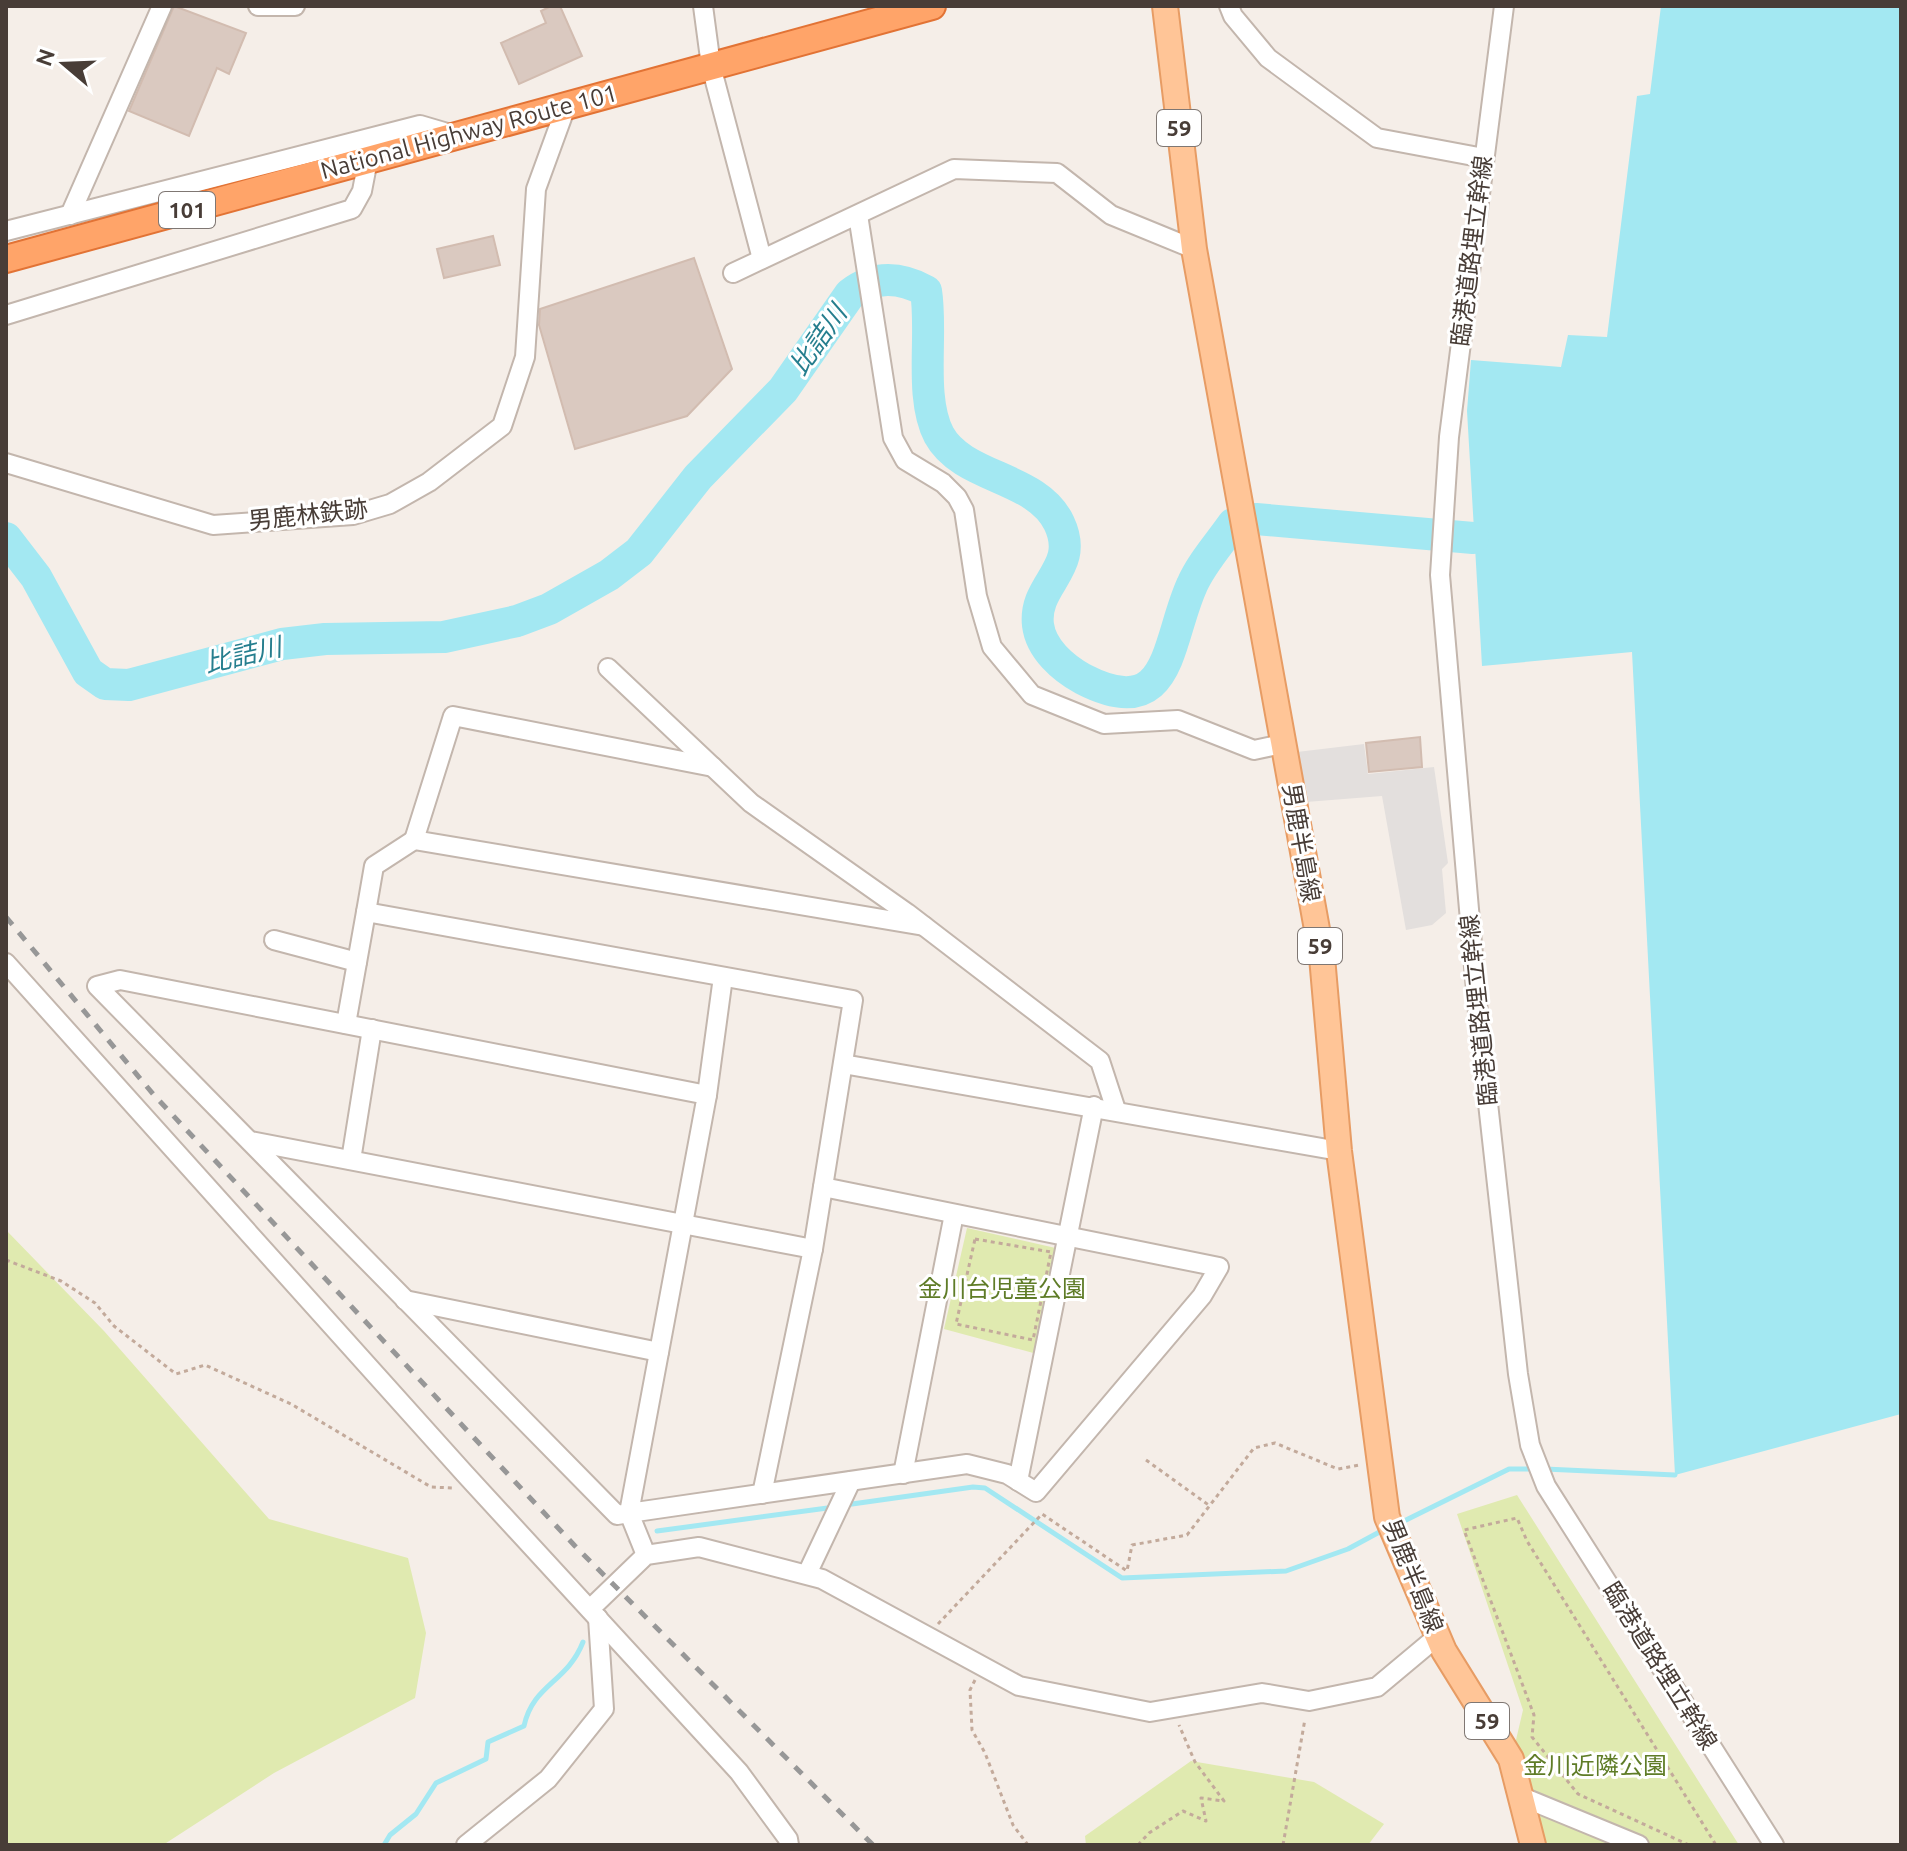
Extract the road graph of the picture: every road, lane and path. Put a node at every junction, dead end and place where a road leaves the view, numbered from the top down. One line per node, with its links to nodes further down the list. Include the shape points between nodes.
1 (162, 6): 14 (street)
2 (258, 6): 3 (street)
3 (295, 6)
4 (703, 6): 9 (street)
5 (932, 6): 9 (highway, National Highway Route 101 / 101)
6 (1165, 6): 17 (main road, 男鹿半島線 / 59)
7 (1229, 6): 12 (street, via 1268,58 1377,138)
8 (1504, 6): 12 (street, 臨港道路埋立幹線)
9 (711, 66): 10 (highway, National Highway Route 101 / 101); 19 (street)
10 (567, 104): 11 (highway, National Highway Route 101 / 101); 22 (street, 男鹿林鉄跡, via 536,189 525,357 502,426 429,482 390,504 353,515 213,525)
11 (456, 136): 13 (highway, National Highway Route 101 / 101); 14 (street, via 420,125)
12 (1484, 158): 78 (street, 臨港道路埋立幹線, via 1443,497 1440,575 1478,1013 1530,1445 1546,1486)
13 (368, 160): 18 (highway, National Highway Route 101 / 101); 21 (street, via 352,209)
14 (70, 215): 16 (street)
15 (858, 215): 17 (street, via 954,169 1039,170 1057,173 1111,215); 19 (street); 24 (street, via 898,451 943,483 964,510 977,596 992,647 1032,695 1104,724 1178,720 1254,750)
16 (6, 231)
17 (1194, 249): 24 (main road, 男鹿半島線 / 59)
18 (6, 259)
19 (762, 259): 20 (street)
20 (733, 273)
21 (6, 315)
22 (6, 463)
23 (608, 668): 25 (street)
24 (1282, 744): 40 (main road, 男鹿半島線 / 59, via 1322,957)
25 (713, 767): 26 (street, via 453,716); 28 (street, via 751,803)
26 (414, 840): 27 (street, via 374,866); 28 (street)
27 (366, 912): 30 (street); 32 (street)
28 (924, 926): 38 (street, via 1100,1061)
29 (274, 940): 30 (street)
30 (357, 962): 33 (street)
31 (6, 963): 56 (street)
32 (723, 977): 35 (street, via 853,1000); 36 (street)
33 (346, 1024): 34 (street); 39 (street, via 120,980 97,986)
34 (372, 1029): 36 (street); 41 (street)
35 (843, 1064): 37 (street); 42 (street)
36 (707, 1095): 44 (street)
37 (1094, 1106): 38 (street); 45 (street)
38 (1116, 1110): 40 (street)
39 (250, 1141): 41 (street); 48 (street)
40 (1339, 1151): 52 (main road, 男鹿半島線 / 59)
41 (351, 1160): 44 (street)
42 (823, 1187): 43 (street); 46 (street)
43 (954, 1214): 45 (street); 53 (street)
44 (683, 1222): 46 (street); 50 (street)
45 (1070, 1237): 55 (street); 55 (street, via 1219,1267 1202,1296 1036,1492)
46 (813, 1249): 57 (street)
47 (6, 1260): 56 (path, via 61,1281 95,1303 114,1326 176,1374 205,1365 291,1404 431,1487)
48 (405, 1300): 50 (street); 59 (street, via 617,1515)
49 (956, 1324): 49 (path, via 975,1239 1051,1252 1033,1340)
50 (659, 1352): 59 (street)
51 (1146, 1460): 58 (path)
52 (1378, 1461): 58 (path, via 1338,1469 1275,1443 1254,1448); 64 (main road, 男鹿半島線 / 59, via 1391,1527)
53 (903, 1474): 54 (street); 55 (street, via 967,1464)
54 (851, 1481): 57 (street); 61 (street)
55 (1018, 1481)
56 (480, 1490): 62 (street)
57 (762, 1494): 59 (street)
58 (1210, 1506): 63 (path, via 1187,1535 1132,1545 1127,1571 1042,1514)
59 (629, 1513): 60 (street)
60 (646, 1555): 61 (street, via 699,1547); 62 (street)
61 (807, 1574): 63 (street)
62 (594, 1614): 69 (street, via 604,1709 548,1779); 70 (street, via 739,1772)
63 (927, 1636): 65 (street)
64 (1438, 1636): 66 (street, via 1377,1687); 68 (main road, 男鹿半島線 / 59, via 1511,1759)
65 (981, 1666): 67 (street, via 1019,1686 1150,1712); 71 (path, via 970,1690 972,1730 1013,1825)
66 (1309, 1701): 67 (street, via 1262,1693); 73 (path)
67 (1172, 1708): 72 (path, via 1195,1762 1224,1801 1201,1798 1206,1821 1183,1811)
68 (1520, 1796): 74 (main road, 男鹿半島線 / 59); 75 (street)
69 (466, 1845)
70 (789, 1845)
71 (1028, 1845)
72 (1138, 1845)
73 (1283, 1845)
74 (1533, 1845)
75 (1639, 1845)
76 (1689, 1845): 77 (path, via 1578,1794 1532,1737 1534,1715 1464,1530 1517,1518)
77 (1716, 1845)
78 (1774, 1845)

